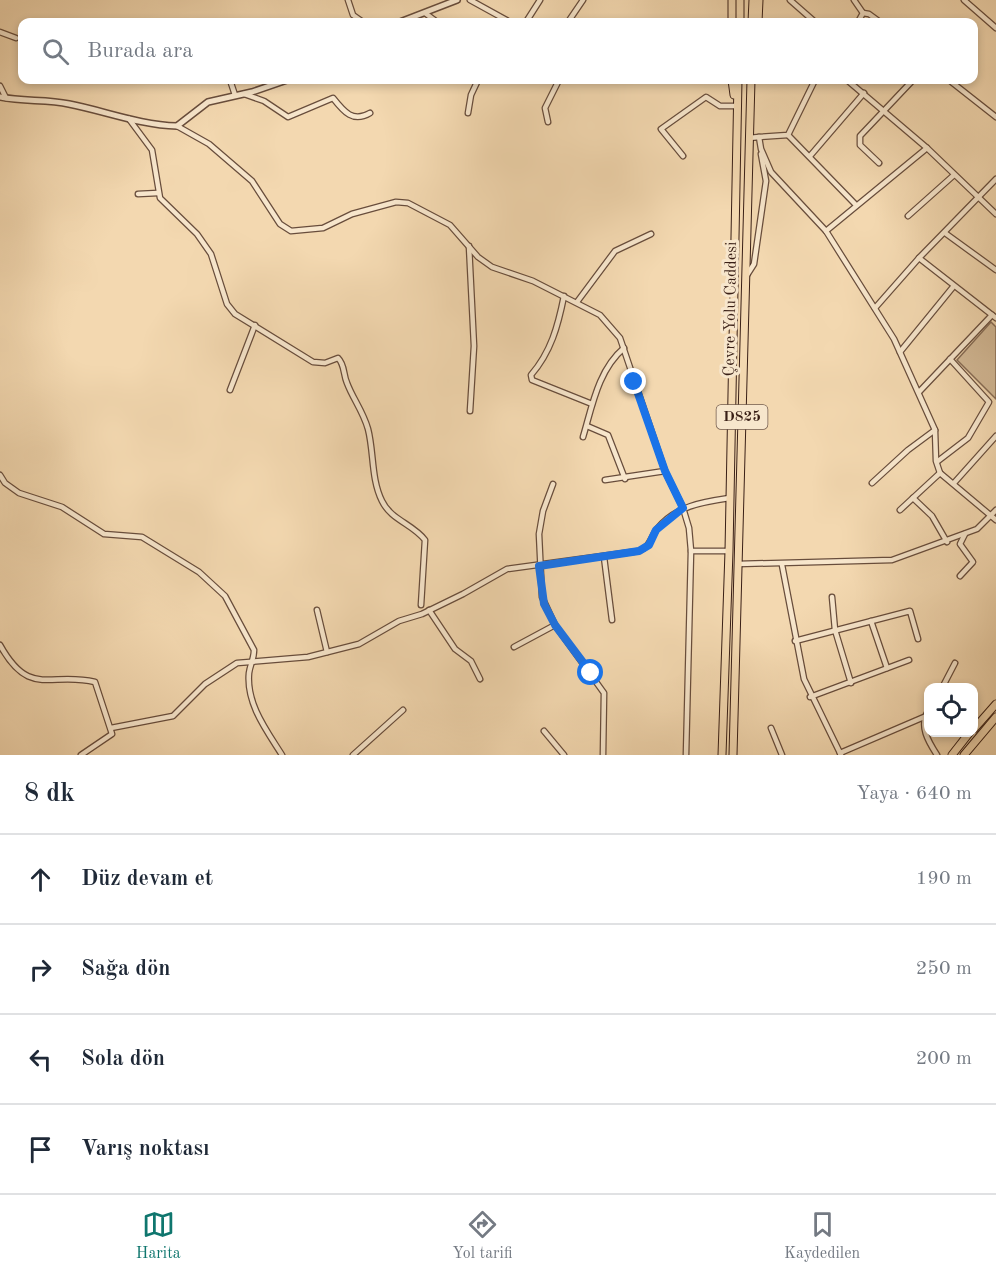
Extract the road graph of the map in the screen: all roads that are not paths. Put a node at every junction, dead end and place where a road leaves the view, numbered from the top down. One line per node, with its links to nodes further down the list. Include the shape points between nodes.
1 (348, 0): 15 (street)
2 (457, 0): 13 (street)
3 (470, 0): 18 (street)
4 (540, 0): 19 (street)
5 (583, 0): 20 (street)
6 (732, 0): 21 (highway)
7 (740, 0): 22 (highway)
8 (753, 0): 23 (highway)
9 (759, 0): 24 (highway)
10 (790, 0): 25 (street)
11 (854, 0): 14 (street)
12 (964, 0): 28 (street)
13 (425, 13): 16 (street); 17 (street)
14 (863, 13): 26 (street); 27 (street)
15 (357, 18)
16 (411, 18)
17 (432, 18)
18 (503, 18)
19 (529, 18)
20 (571, 18)
21 (732, 18)
22 (740, 18)
23 (752, 18)
24 (758, 18)
25 (810, 18)
26 (860, 18)
27 (874, 18)
28 (996, 28)
29 (0, 32): 30 (street)
30 (16, 38)
31 (231, 84): 46 (street)
32 (275, 84): 45 (street)
33 (475, 84): 51 (street)
34 (557, 84): 55 (street, via 545,108)
35 (733, 84): 48 (highway)
36 (738, 84): 52 (highway, Çevre Yolu Caddesi / D825)
37 (751, 84): 59 (highway, Çevre Yolu Caddesi / D825)
38 (755, 84): 59 (highway)
39 (813, 84): 57 (street)
40 (853, 84): 44 (street)
41 (909, 84): 49 (street)
42 (954, 84): 53 (street)
43 (0, 86): 47 (street)
44 (864, 93): 49 (street); 63 (street)
45 (244, 94): 46 (street); 50 (street, via 264,101 288,117 333,98 352,117 361,118)
46 (235, 95): 56 (street, via 208,102)
47 (3, 98): 54 (street, via 65,103)
48 (736, 106): 52 (highway); 62 (street, via 720,106 706,96 661,129)
49 (884, 111): 60 (street); 64 (street, via 859,140)
50 (370, 112)
51 (468, 113)
52 (737, 115): 106 (highway, Çevre Yolu Caddesi / D825)
53 (996, 117)
54 (129, 119): 56 (street); 67 (street, via 152,150)
55 (548, 122)
56 (177, 126): 76 (street, via 209,144 252,181 280,224 291,231 323,228 352,214 396,202 420,207 434,215 450,225)
57 (788, 135): 58 (street); 63 (street)
58 (759, 137): 59 (street); 61 (street)
59 (749, 138): 79 (highway, Çevre Yolu Caddesi / D825)
60 (927, 148): 65 (street); 70 (street)
61 (760, 149): 73 (street, via 771,172); 79 (street, via 766,182 754,264)
62 (683, 156)
63 (810, 156): 70 (street)
64 (879, 163)
65 (954, 175): 69 (street); 72 (street)
66 (996, 178): 69 (street)
67 (158, 193): 68 (street); 85 (street, via 211,254 226,304)
68 (138, 194)
69 (979, 197): 71 (street); 74 (street)
70 (856, 205): 73 (street)
71 (996, 214)
72 (908, 216)
73 (826, 231): 83 (street)
74 (945, 233): 77 (street); 78 (street)
75 (651, 234): 82 (street, via 615,251)
76 (469, 246): 81 (street, via 492,267); 92 (street, via 474,345)
77 (919, 258): 80 (street); 83 (street)
78 (996, 270)
79 (745, 278): 117 (highway, Çevre Yolu Caddesi / D825)
80 (953, 286): 84 (street); 87 (street)
81 (564, 296): 82 (street); 91 (street, via 552,343 546,358 531,375 532,380)
82 (577, 302): 86 (street, via 613,326)
83 (875, 308): 87 (street)
84 (994, 316): 88 (street)
85 (255, 325): 89 (street); 122 (street, via 314,362 338,358 342,362 346,382 368,427 375,484 381,499 388,510 425,540)
86 (624, 348): 91 (street, via 606,370); 98 (street)
87 (900, 352): 90 (street)
88 (950, 359): 90 (street); 97 (street, via 989,402 968,438)
89 (230, 390)
90 (919, 392): 94 (street)
91 (591, 404): 93 (street)
92 (470, 411)
93 (587, 426): 96 (street); 101 (street, via 608,435)
94 (934, 430): 97 (street); 103 (street)
95 (996, 436): 104 (street)
96 (583, 437)
97 (938, 461): 99 (street)
98 (665, 471): 101 (street); 108 (street)
99 (940, 473): 104 (street); 107 (street)
100 (0, 475): 135 (street, via 19,493 62,507 104,534 142,537 199,572 225,596 254,650)
101 (625, 479): 102 (street)
102 (605, 480)
103 (872, 483)
104 (954, 483): 111 (street)
105 (553, 484): 119 (street, via 543,511)
106 (730, 498): 108 (street); 115 (highway, Çevre Yolu Caddesi / D825)
107 (913, 498): 109 (street); 113 (street, via 932,516)
108 (683, 508): 114 (street); 116 (street, via 656,530 644,549)
109 (900, 510)
110 (996, 510): 111 (street)
111 (994, 518): 112 (street)
112 (965, 534): 113 (street); 120 (street, via 960,544 973,562)
113 (947, 542): 118 (street, via 880,562 830,560)
114 (691, 551): 115 (street); 158 (street)
115 (729, 551): 159 (highway, Çevre Yolu Caddesi / D825)
116 (604, 557): 119 (street); 125 (street)
117 (738, 564): 118 (street); 160 (highway, Çevre Yolu Caddesi / D825)
118 (782, 565): 130 (street)
119 (539, 566): 124 (street, via 507,569); 127 (street, via 544,604)
120 (960, 576)
121 (832, 597): 128 (street)
122 (421, 605)
123 (317, 610): 133 (street)
124 (429, 610): 133 (street, via 399,621 359,644); 138 (street, via 455,649 471,661)
125 (612, 620)
126 (872, 621): 128 (street); 129 (street, via 910,611); 137 (street)
127 (555, 625): 132 (street); 157 (street, via 604,693)
128 (835, 630): 130 (street); 139 (street)
129 (918, 639)
130 (795, 641): 141 (street)
131 (0, 645): 147 (street, via 13,665 30,678 95,682)
132 (514, 646)
133 (327, 652): 135 (street)
134 (909, 660): 137 (street)
135 (252, 663): 147 (street, via 237,663 205,684 173,716); 154 (street, via 252,700)
136 (956, 663): 140 (street)
137 (887, 668): 139 (street)
138 (480, 679)
139 (851, 683): 141 (street)
140 (944, 683)
141 (810, 697): 152 (street)
142 (996, 704): 146 (highway)
143 (403, 710): 155 (street)
144 (924, 717): 152 (street)
145 (996, 717): 164 (highway)
146 (978, 724)
147 (111, 728): 153 (street, via 112,734)
148 (771, 728): 161 (street)
149 (544, 731): 156 (street)
150 (927, 737): 162 (street)
151 (966, 737): 163 (highway)
152 (840, 754)
153 (81, 755)
154 (282, 755)
155 (353, 755)
156 (564, 755)
157 (603, 755)
158 (686, 755)
159 (722, 755)
160 (733, 755)
161 (782, 755)
162 (937, 755)
163 (952, 755)
164 (964, 755)

